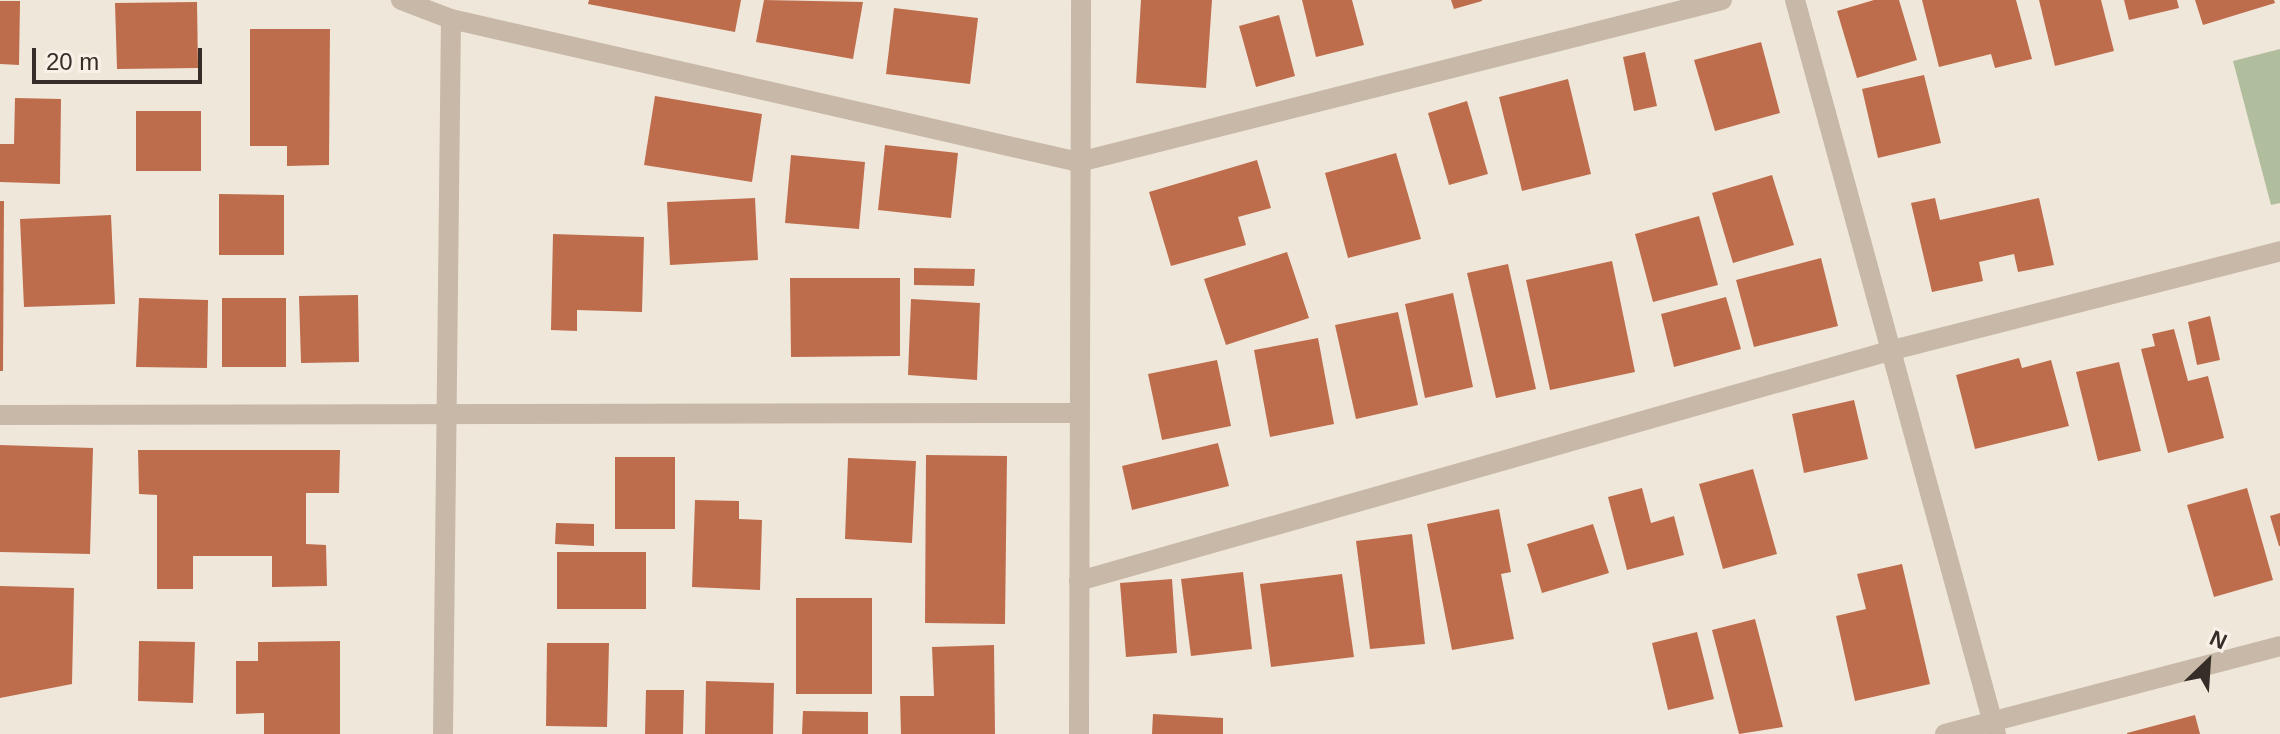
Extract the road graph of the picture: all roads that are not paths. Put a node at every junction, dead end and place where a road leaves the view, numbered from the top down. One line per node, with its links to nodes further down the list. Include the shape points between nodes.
1 (401, 0): 5 (street)
2 (1081, 0): 6 (street)
3 (1722, 0): 6 (street)
4 (1795, 0): 8 (street)
5 (451, 19): 6 (street); 10 (street)
6 (1079, 162): 9 (street)
7 (2280, 251): 8 (street)
8 (1889, 351): 12 (street); 14 (street)
9 (1078, 413): 10 (street); 12 (street)
10 (446, 414): 11 (street); 15 (street)
11 (0, 415)
12 (1079, 581): 16 (street)
13 (2280, 646): 14 (street)
14 (1994, 728): 17 (street)
15 (443, 734)
16 (1079, 734)
17 (1945, 734)

